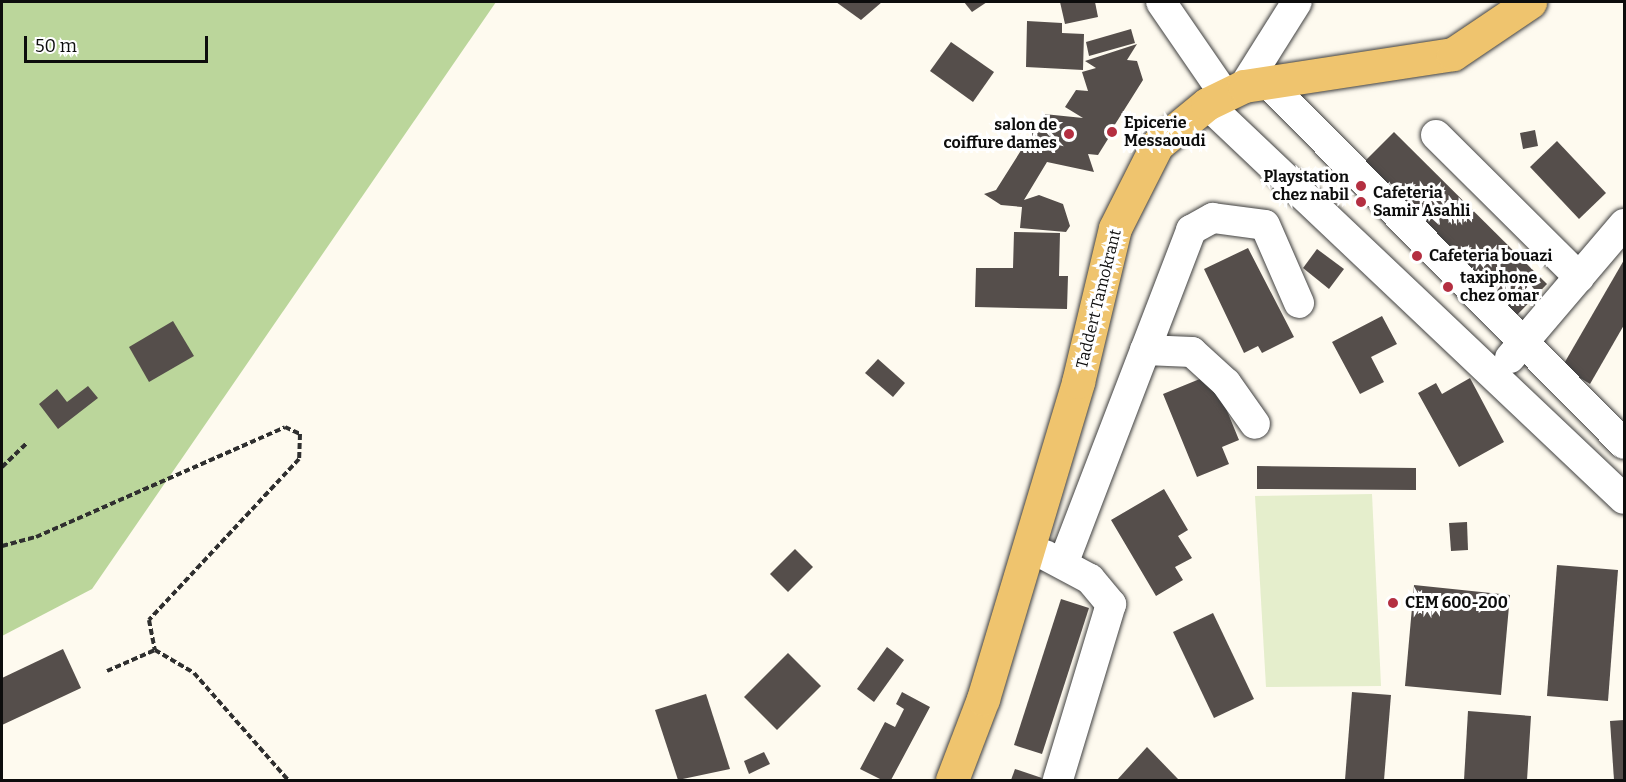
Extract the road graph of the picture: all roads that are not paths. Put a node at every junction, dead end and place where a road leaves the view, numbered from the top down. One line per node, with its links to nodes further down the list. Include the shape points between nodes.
1 (1161, 2): 4 (street)
2 (1297, 2): 4 (street)
3 (1530, 2): 4 (main road, Taddert Tamokrant, via 1454,54)
4 (1237, 93): 9 (street); 11 (street); 16 (main road, Taddert Tamokrant, via 1157,145 1115,228 1078,382)
5 (1436, 135): 7 (street)
6 (1624, 224): 7 (street)
7 (1579, 277): 9 (street)
8 (1299, 303): 10 (street, via 1265,225 1213,218 1191,230)
9 (1522, 342): 11 (street); 13 (street)
10 (1145, 350): 12 (street, via 1192,352 1226,383); 17 (street)
11 (1496, 377): 14 (street)
12 (1256, 424)
13 (1621, 431): 14 (street)
14 (1588, 464): 15 (street)
15 (1624, 498)
16 (1029, 547): 17 (street); 18 (main road, Taddert Tamokrant, via 983,699)
17 (1063, 564): 19 (street, via 1090,579 1112,604)
18 (952, 780)
19 (1058, 780)

